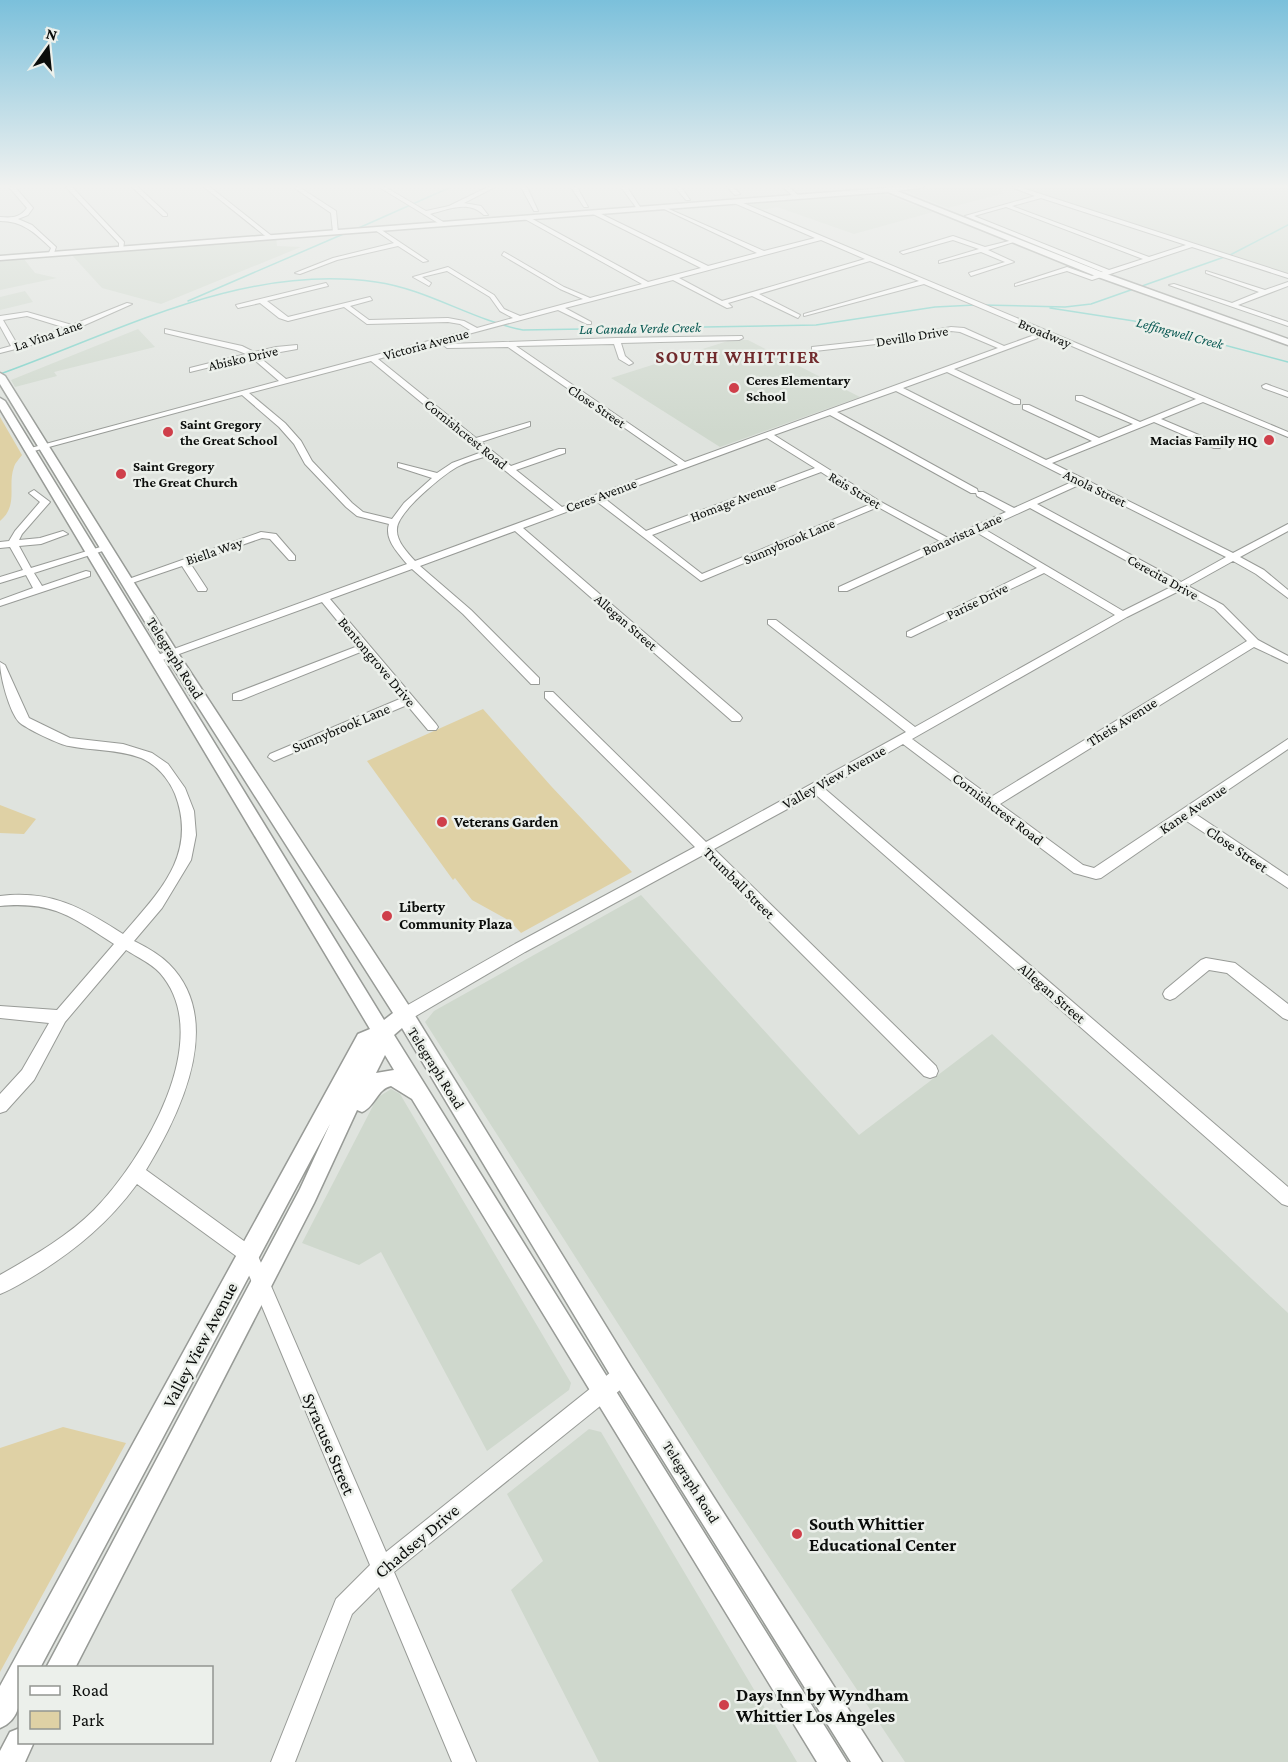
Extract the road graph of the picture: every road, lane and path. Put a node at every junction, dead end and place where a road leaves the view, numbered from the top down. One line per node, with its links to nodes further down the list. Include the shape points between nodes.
1 (308, 269): 17 (street)
2 (444, 269): 24 (street, via 416,277)
3 (450, 269): 45 (street)
4 (530, 269): 35 (street)
5 (620, 269): 25 (street)
6 (702, 269): 22 (street, Victoria Avenue)
7 (834, 269): 31 (street)
8 (894, 269): 23 (street, Broadway)
9 (987, 269): 19 (street)
10 (1066, 269): 28 (street)
11 (1068, 269): 20 (street, via 1092,278)
12 (1087, 269): 20 (main road)
13 (1100, 269): 18 (street)
14 (1121, 269): 18 (street)
15 (1267, 269): 21 (street)
16 (1208, 272): 32 (street)
17 (298, 273)
18 (1110, 273): 20 (street)
19 (971, 274)
20 (1101, 275): 30 (main road)
21 (1288, 276)
22 (673, 277): 25 (street, Victoria Avenue); 36 (street)
23 (924, 282): 43 (street); 52 (street, Broadway)
24 (429, 284)
25 (648, 284): 35 (street, Victoria Avenue)
26 (1288, 284): 32 (street)
27 (326, 285): 34 (street)
28 (1017, 285)
29 (1172, 285): 39 (street)
30 (1135, 288): 56 (main road); 56 (main road)
31 (751, 293): 36 (street); 44 (street)
32 (1267, 293): 39 (street)
33 (370, 299): 38 (street)
34 (261, 300): 38 (street, via 288,319); 40 (street)
35 (590, 300): 41 (street, Victoria Avenue)
36 (722, 303): 42 (street)
37 (129, 304): 49 (street, La Vina Lane)
38 (345, 305): 50 (street, via 367,322 448,320)
39 (1232, 305): 48 (street)
40 (238, 306)
41 (559, 308): 45 (street, Victoria Avenue); 47 (street)
42 (732, 308)
43 (807, 315)
44 (798, 316)
45 (518, 318): 50 (street, Victoria Avenue)
46 (0, 319): 49 (street, via 27,315); 58 (street)
47 (589, 322)
48 (1285, 324)
49 (74, 328): 58 (street, La Vina Lane)
50 (476, 330): 55 (street, Victoria Avenue)
51 (168, 331): 63 (street)
52 (1046, 333): 61 (street, Ceres Avenue); 75 (street, Broadway)
53 (739, 338): 54 (street)
54 (616, 340): 57 (street); 65 (street, via 622,357)
55 (444, 343): 57 (street); 64 (street, Victoria Avenue)
56 (1288, 345)
57 (511, 346): 94 (street, Close Street)
58 (15, 347): 62 (street, La Vina Lane)
59 (294, 347): 63 (street, Abisko Drive)
60 (815, 349): 61 (street, Devillo Drive, via 951,329)
61 (1006, 349): 67 (street, Ceres Avenue)
62 (0, 351)
63 (253, 355): 66 (street, Abisko Drive); 69 (street)
64 (374, 360): 69 (street, Victoria Avenue); 85 (street, Cornishcrest Road)
65 (629, 363)
66 (193, 370)
67 (951, 370): 71 (street, Ceres Avenue); 77 (street)
68 (1, 378): 87 (main road, Telegraph Road)
69 (285, 382): 72 (street, Victoria Avenue)
70 (1266, 386): 73 (street)
71 (898, 388): 79 (street, Ceres Avenue); 92 (street, Anola Street)
72 (244, 393): 87 (street, Victoria Avenue); 105 (street, via 282,425 308,462 349,505 360,514)
73 (1288, 395)
74 (1079, 398): 82 (street)
75 (1203, 399): 80 (street); 84 (street, Broadway)
76 (0, 401): 89 (main road, Telegraph Road)
77 (1017, 402)
78 (1026, 407): 86 (street)
79 (831, 412): 83 (street, Ceres Avenue); 104 (street)
80 (1154, 419): 82 (street); 88 (street)
81 (527, 424): 85 (street)
82 (1141, 425): 86 (street)
83 (768, 435): 94 (street, Ceres Avenue); 96 (street, Reis Street)
84 (1288, 435)
85 (475, 441): 90 (street, Cornishcrest Road)
86 (1101, 442): 92 (street)
87 (43, 446): 89 (street, Victoria Avenue); 113 (main road, Telegraph Road)
88 (1216, 446)
89 (31, 449): 115 (main road, Telegraph Road)
90 (489, 452): 95 (street, Cornishcrest Road); 97 (street, via 451,467)
91 (562, 452): 95 (street)
92 (1045, 463): 98 (street, Anola Street)
93 (401, 465): 97 (street)
94 (684, 465): 100 (street, Ceres Avenue)
95 (511, 469): 103 (street, Cornishcrest Road)
96 (820, 469): 101 (street, Reis Street); 110 (street, Homage Avenue)
97 (439, 477): 105 (street)
98 (1081, 481): 102 (street, Bonavista Lane); 116 (street, Anola Street)
99 (34, 493): 112 (street, via 45,502)
100 (597, 497): 103 (street, Ceres Avenue); 110 (street)
101 (878, 504): 110 (street, Sunnybrook Lane, via 701,578); 111 (street, Reis Street)
102 (1030, 504): 104 (street, Bonavista Lane); 126 (street, Cerecita Drive)
103 (560, 510): 107 (street, Ceres Avenue)
104 (1012, 511): 108 (street, Bonavista Lane)
105 (393, 522): 119 (street, via 393,537)
106 (1288, 526): 116 (street, Valley View Avenue)
107 (516, 527): 119 (street, Ceres Avenue); 145 (street, Allegan Street)
108 (976, 528): 111 (street, Bonavista Lane); 121 (street)
109 (63, 534): 112 (street)
110 (646, 534)
111 (946, 541): 128 (street, Bonavista Lane)
112 (13, 544): 114 (street); 120 (street)
113 (105, 544): 115 (street); 125 (main road, Telegraph Road)
114 (0, 545)
115 (90, 548): 120 (street); 138 (main road, Telegraph Road)
116 (1233, 557): 126 (street, Valley View Avenue); 130 (street, Anola Street, via 1260,572)
117 (292, 558): 118 (street, Biella Way, via 273,536 261,534)
118 (183, 562): 125 (street, Biella Way); 127 (street)
119 (414, 563): 131 (street, Ceres Avenue); 141 (street)
120 (27, 568): 122 (street); 124 (street); 129 (street)
121 (1044, 569): 133 (street); 135 (street, Parise Drive)
122 (0, 572)
123 (86, 574): 129 (street)
124 (0, 580)
125 (128, 581): 138 (main road, Telegraph Road)
126 (1181, 586): 133 (street, Valley View Avenue); 136 (street, Cerecita Drive, via 1219,608)
127 (202, 589)
128 (843, 589)
129 (39, 590): 132 (street)
130 (1288, 595)
131 (323, 597): 137 (street, Bentongrove Drive); 138 (street, Ceres Avenue)
132 (0, 603)
133 (1123, 615): 147 (street, Valley View Avenue)
134 (772, 622): 147 (street, Cornishcrest Road)
135 (911, 634)
136 (1254, 642): 139 (street, Cerecita Drive); 151 (street, Theis Avenue)
137 (364, 647): 143 (street); 144 (street, Bentongrove Drive)
138 (164, 656): 161 (main road, Telegraph Road); 163 (main road, Telegraph Road, via 332,952)
139 (1288, 660)
140 (0, 665): 157 (street, via 24,720 68,742 123,748 147,756 164,767 179,788 188,811 190,835 184,860 157,904)
141 (535, 681)
142 (549, 695): 153 (street, Trumball Street)
143 (237, 697)
144 (408, 700): 146 (street, Bentongrove Drive); 149 (street, Sunnybrook Lane)
145 (736, 718)
146 (432, 727)
147 (908, 735): 150 (street, Valley View Avenue); 151 (street, Cornishcrest Road)
148 (1288, 743): 152 (street, Kane Avenue)
149 (274, 757)
150 (816, 788): 153 (street, Valley View Avenue); 169 (street, Allegan Street)
151 (991, 803): 154 (street, Cornishcrest Road, via 1079,869)
152 (1186, 814): 154 (street, Kane Avenue); 155 (street, Close Street)
153 (703, 847): 161 (street, Valley View Avenue); 164 (street, Trumball Street)
154 (1096, 873)
155 (1288, 883)
156 (0, 901): 157 (street, via 48,900 71,908)
157 (126, 943): 162 (street); 168 (street, via 166,970 185,1006 188,1051 175,1098)
158 (1170, 994): 160 (street, via 1206,964 1230,967)
159 (0, 1012): 162 (street)
160 (1288, 1013)
161 (404, 1016): 163 (main road, Valley View Avenue); 173 (main road, Telegraph Road)
162 (60, 1017): 166 (street, via 28,1075)
163 (384, 1032): 165 (main road, Telegraph Road); 167 (main road, Valley View Avenue); 170 (main road, Valley View Avenue, via 365,1040)
164 (930, 1071)
165 (422, 1098): 167 (main road, via 406,1082 391,1077 381,1079 370,1088 350,1127); 173 (main road, Telegraph Road)
166 (0, 1106)
167 (338, 1134): 171 (main road, Valley View Avenue)
168 (136, 1173): 170 (street, Syracuse Street); 172 (street, via 86,1229)
169 (1288, 1198)
170 (249, 1255): 171 (street, Syracuse Street); 175 (main road, Valley View Avenue)
171 (262, 1283): 174 (street, Syracuse Street); 176 (main road, Valley View Avenue)
172 (0, 1285)
173 (612, 1383): 174 (street, Chadsey Drive); 183 (main road, Telegraph Road); 184 (main road, Telegraph Road)
174 (381, 1569): 181 (street, Chadsey Drive, via 344,1607); 182 (street, Syracuse Street)
175 (26, 1666)
176 (61, 1666)
177 (18, 1682): 178 (main road)
178 (0, 1714)
179 (19, 1744): 180 (main road)
180 (10, 1762)
181 (283, 1762)
182 (464, 1762)
183 (833, 1762)
184 (868, 1762)

